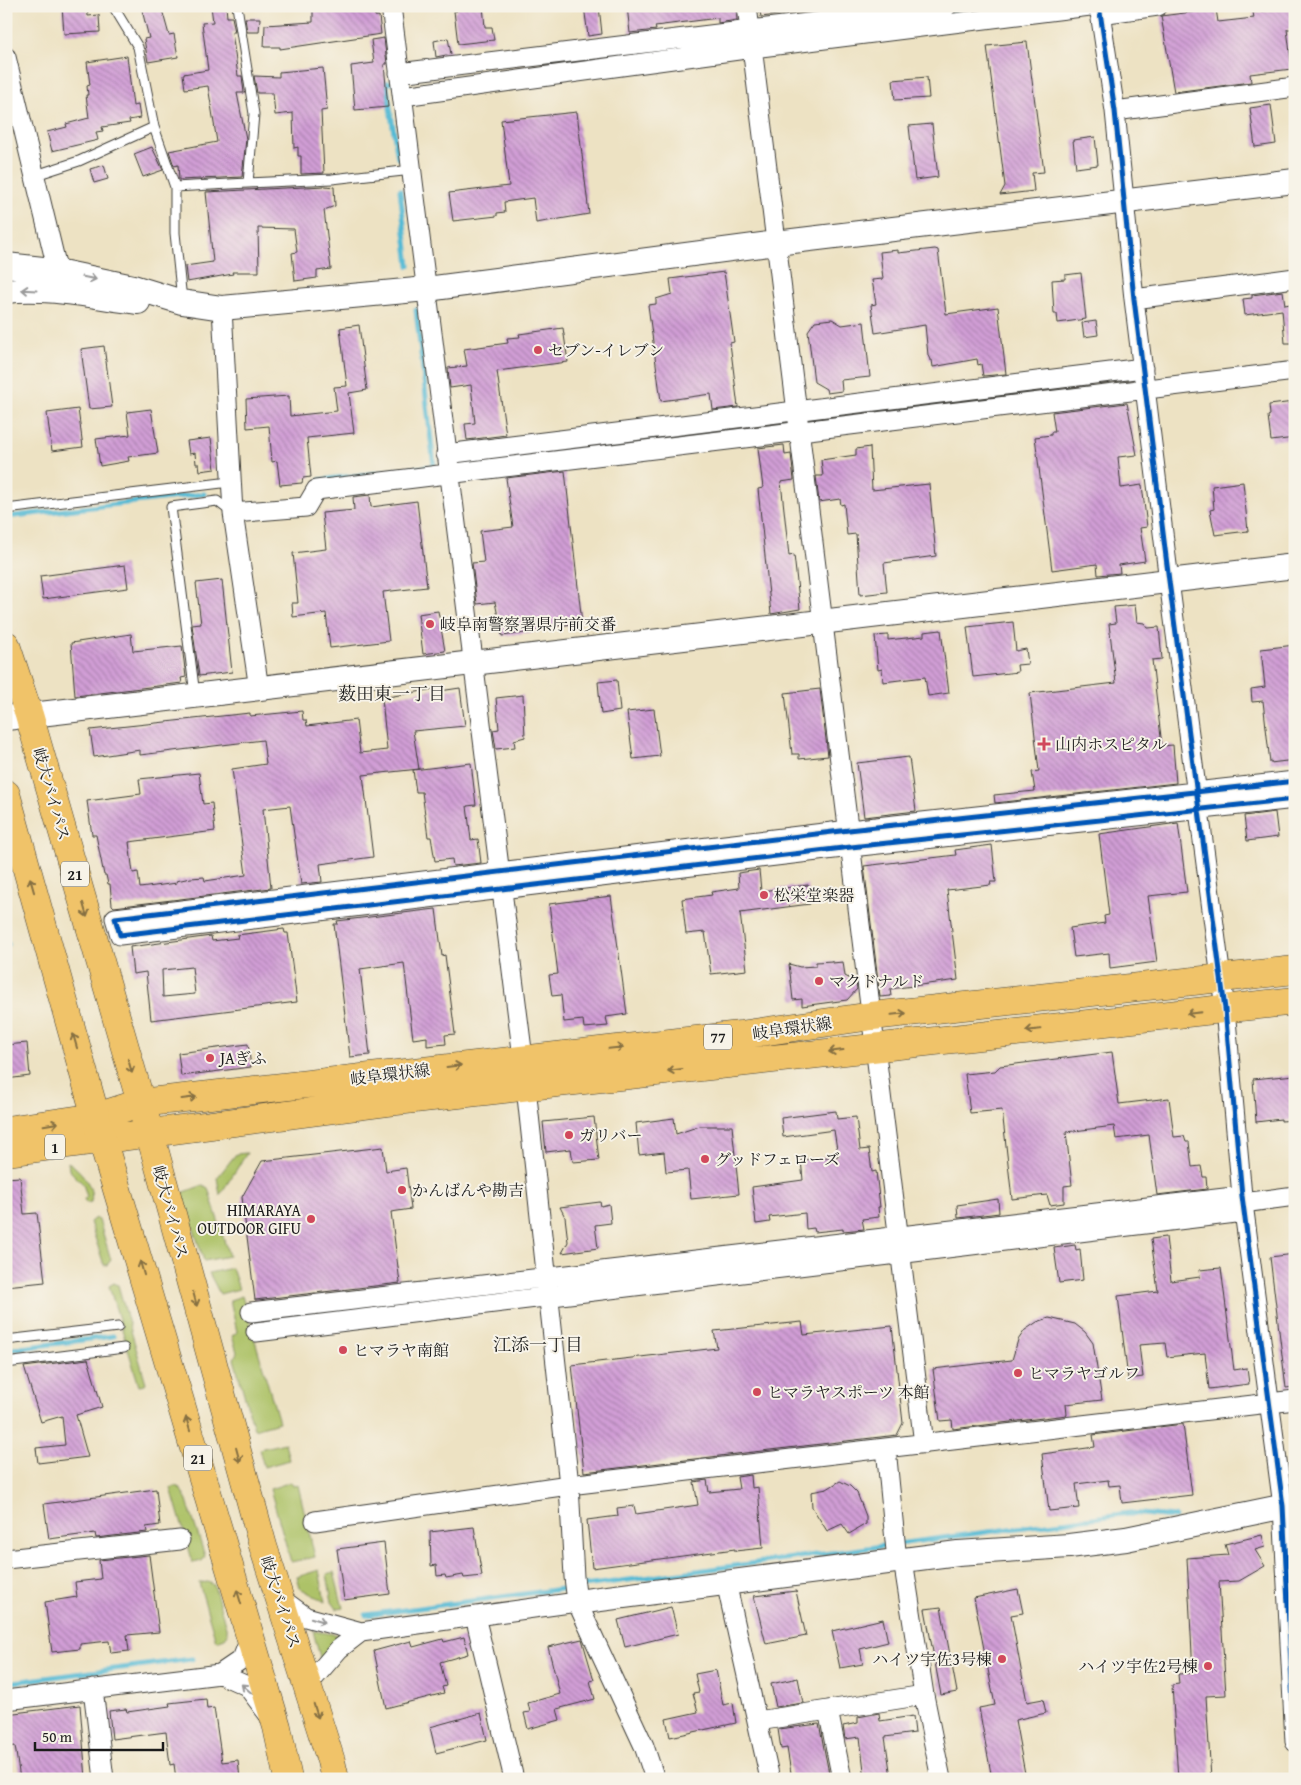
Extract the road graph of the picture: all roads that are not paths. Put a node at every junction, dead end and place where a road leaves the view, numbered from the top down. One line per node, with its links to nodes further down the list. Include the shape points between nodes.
1 (112, 6): 14 (lane, via 138,47)
2 (237, 6): 18 (lane, via 254,114)
3 (391, 6): 10 (street)
4 (748, 6): 8 (street)
5 (947, 6): 8 (street)
6 (1158, 6): 7 (street)
7 (1097, 9): 8 (street); 13 (street)
8 (752, 40): 10 (street); 12 (street); 21 (street)
9 (6, 57): 16 (street)
10 (399, 73): 12 (street)
11 (1295, 87): 13 (street)
12 (403, 96): 15 (street)
13 (1115, 111): 20 (street)
14 (154, 128): 16 (lane, via 79,161); 19 (lane)
15 (412, 170): 18 (lane, via 332,179); 25 (street)
16 (36, 175): 23 (street, via 56,264)
17 (1295, 181): 20 (street)
18 (248, 183): 19 (lane)
19 (175, 187): 28 (lane)
20 (1123, 202): 21 (street); 27 (street)
21 (776, 242): 25 (street); 33 (street)
22 (6, 265): 23 (street)
23 (52, 270): 28 (street, one-way to 28, via 133,287)
24 (1295, 278): 27 (street)
25 (427, 288): 29 (street); 35 (street)
26 (6, 291): 28 (street, one-way to 26, via 148,304 75,293 24,289)
27 (1134, 299): 30 (street)
28 (182, 302): 29 (street)
29 (222, 308): 37 (street)
30 (1143, 368): 32 (street); 33 (street)
31 (1295, 371): 32 (street)
32 (1146, 389): 34 (street); 41 (street)
33 (797, 411): 34 (street); 35 (street)
34 (799, 431): 36 (street); 42 (street)
35 (446, 454): 36 (street)
36 (449, 474): 39 (street, via 316,490 306,507); 44 (street)
37 (230, 482): 38 (lane); 39 (street)
38 (6, 509)
39 (233, 513): 45 (street); 46 (lane, via 217,501 171,507)
40 (1295, 566): 41 (street)
41 (1169, 581): 42 (street); 51 (street)
42 (823, 622): 44 (street); 52 (street)
43 (6, 645): 47 (main road, 岐大バイパス / 21)
44 (473, 664): 45 (street); 53 (street)
45 (259, 690): 46 (street)
46 (195, 697): 47 (street)
47 (18, 716): 62 (main road, 岐大バイパス / 21, one-way to 62)
48 (1295, 781): 51 (street)
49 (6, 794): 63 (main road, 21, one-way to 49)
50 (1295, 799): 51 (street)
51 (1198, 801): 52 (street); 55 (street)
52 (850, 838): 53 (street); 58 (street)
53 (500, 879): 53 (street, via 120,935 115,918); 60 (street)
54 (1295, 970): 55 (main road, 岐阜環状線 / 77)
55 (1220, 979): 57 (street); 58 (main road, 岐阜環状線 / 77, one-way to 55)
56 (1295, 1001): 57 (main road, 岐阜環状線 / 77)
57 (1225, 1009): 59 (main road, 岐阜環状線 / 77, one-way to 59); 68 (street)
58 (872, 1016): 59 (street); 60 (main road, 岐阜環状線 / 77, one-way to 58, via 740,1035)
59 (876, 1046): 61 (main road, 岐阜環状線 / 77, one-way to 61); 69 (street)
60 (523, 1058): 62 (main road, 岐阜環状線 / 77, one-way to 60)
61 (526, 1087): 65 (main road, 岐阜環状線 / 77); 70 (street)
62 (140, 1103): 63 (main road, 77); 65 (main road, 岐大バイパス / 21)
63 (99, 1128): 64 (main road, 1, one-way to 63); 65 (main road, 77); 66 (main road, 1); 93 (main road, 21, one-way to 63)
64 (6, 1130)
65 (150, 1134): 90 (main road, 岐大バイパス / 21, one-way to 90)
66 (6, 1152)
67 (1295, 1196): 68 (street)
68 (1243, 1204): 69 (street); 79 (street)
69 (900, 1245): 70 (street); 71 (street); 80 (street)
70 (546, 1277): 71 (street); 72 (street)
71 (549, 1297): 74 (street); 82 (street)
72 (251, 1312)
73 (118, 1327): 75 (lane)
74 (256, 1332)
75 (6, 1340)
76 (124, 1348): 77 (lane)
77 (6, 1363)
78 (1295, 1400): 79 (street)
79 (1269, 1403): 80 (street); 83 (street)
80 (924, 1444): 81 (street)
81 (886, 1448): 82 (street); 86 (street)
82 (569, 1485): 84 (street); 89 (street)
83 (1289, 1505): 86 (street, via 1126,1539 1069,1546 958,1553); 102 (street)
84 (315, 1521)
85 (180, 1540): 87 (street)
86 (897, 1552): 88 (street); 97 (street)
87 (6, 1559)
88 (726, 1582): 89 (street); 100 (street)
89 (576, 1592): 91 (street); 107 (street, via 644,1746)
90 (280, 1598): 92 (street, one-way to 92, via 306,1616); 95 (main road, 岐大バイパス / 21)
91 (475, 1616): 92 (street); 106 (street)
92 (361, 1632): 95 (street, via 339,1649)
93 (251, 1636): 94 (street, via 242,1659); 101 (main road, 21)
94 (220, 1674): 96 (street); 101 (street, one-way to 94, via 247,1686)
95 (308, 1686): 103 (main road, 岐大バイパス / 21, one-way to 103)
96 (93, 1689): 98 (street); 104 (street)
97 (924, 1695): 99 (street); 110 (street)
98 (6, 1700)
99 (828, 1710): 100 (street); 109 (street)
100 (758, 1721): 108 (street)
101 (277, 1727): 105 (main road, 21)
102 (1295, 1742)
103 (334, 1773)
104 (104, 1779)
105 (288, 1779)
106 (514, 1779)
107 (655, 1779)
108 (770, 1779)
109 (842, 1779)
110 (941, 1779)

